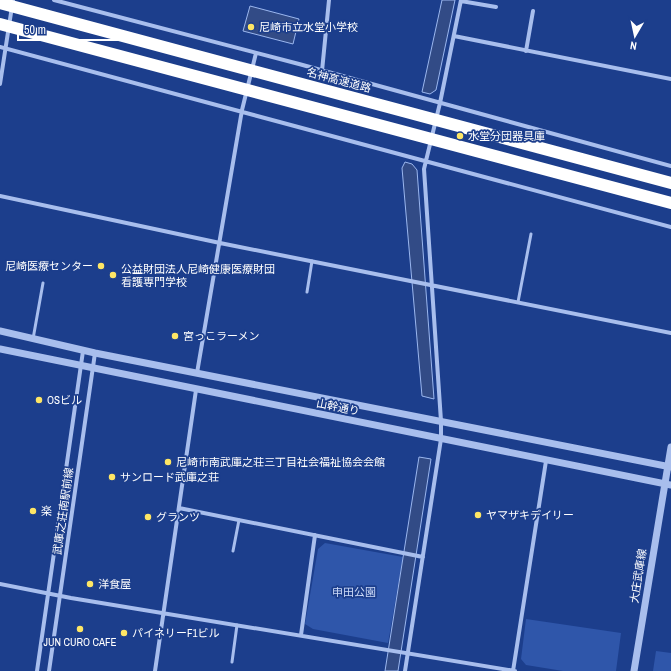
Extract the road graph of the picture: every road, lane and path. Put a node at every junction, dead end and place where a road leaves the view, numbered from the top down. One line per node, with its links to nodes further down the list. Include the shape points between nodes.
1 (13, 0): 10 (street)
2 (54, 0): 12 (street)
3 (329, 0): 13 (street)
4 (461, 0): 6 (street); 9 (street)
5 (0, 3): 20 (highway, 名神高速道路, bridge)
6 (496, 7)
7 (533, 11): 11 (street)
8 (0, 24): 22 (highway, bridge)
9 (454, 36): 11 (street); 16 (street)
10 (2, 47): 15 (street); 17 (street)
11 (526, 51): 14 (street)
12 (256, 53): 13 (street); 17 (street)
13 (322, 71): 16 (street)
14 (671, 79)
15 (0, 84)
16 (440, 103): 18 (street); 19 (street)
17 (242, 110): 18 (street); 25 (street)
18 (425, 160): 23 (street); 28 (street)
19 (671, 166)
20 (671, 182)
21 (0, 196): 25 (street)
22 (671, 203)
23 (671, 227)
24 (531, 234): 30 (lane)
25 (220, 243): 26 (street); 39 (street)
26 (312, 261): 28 (street); 29 (lane)
27 (43, 283): 33 (lane)
28 (429, 284): 30 (street); 41 (street)
29 (307, 292)
30 (518, 302): 32 (street)
31 (0, 331): 33 (street, 山幹通り)
32 (671, 333)
33 (33, 339): 35 (street, 山幹通り)
34 (0, 349): 37 (street, 山幹通り)
35 (83, 351): 36 (street, 山幹通り); 37 (street, 武庫之荘南駅前線)
36 (95, 353): 38 (street, 武庫之荘南駅前線); 39 (street, 山幹通り)
37 (81, 367): 38 (street, 山幹通り); 53 (street, 武庫之荘南駅前線)
38 (93, 370): 40 (street, 山幹通り); 54 (street, 武庫之荘南駅前線)
39 (197, 373): 41 (street, 山幹通り)
40 (196, 390): 42 (street, 山幹通り); 47 (street)
41 (441, 421): 42 (street); 45 (street, 山幹通り)
42 (441, 439): 44 (street, 山幹通り); 51 (street)
43 (671, 447): 45 (street, 大庄武庫線)
44 (546, 461): 46 (street, 山幹通り); 64 (street)
45 (669, 466): 46 (street, 大庄武庫線)
46 (668, 484): 65 (street, 大庄武庫線)
47 (179, 508): 48 (street); 55 (street)
48 (239, 520): 49 (street); 50 (lane)
49 (315, 535): 51 (street); 57 (street)
50 (233, 551)
51 (421, 556): 58 (street)
52 (0, 584): 53 (street)
53 (48, 594): 54 (street); 60 (street, 武庫之荘南駅前線)
54 (60, 596): 55 (street); 61 (street, 武庫之荘南駅前線)
55 (163, 614): 56 (street); 62 (street)
56 (237, 625): 57 (street); 59 (lane)
57 (301, 635): 58 (street)
58 (406, 653): 63 (street); 64 (street)
59 (232, 662)
60 (37, 671)
61 (49, 671)
62 (156, 671)
63 (405, 671)
64 (514, 671)
65 (634, 671)

